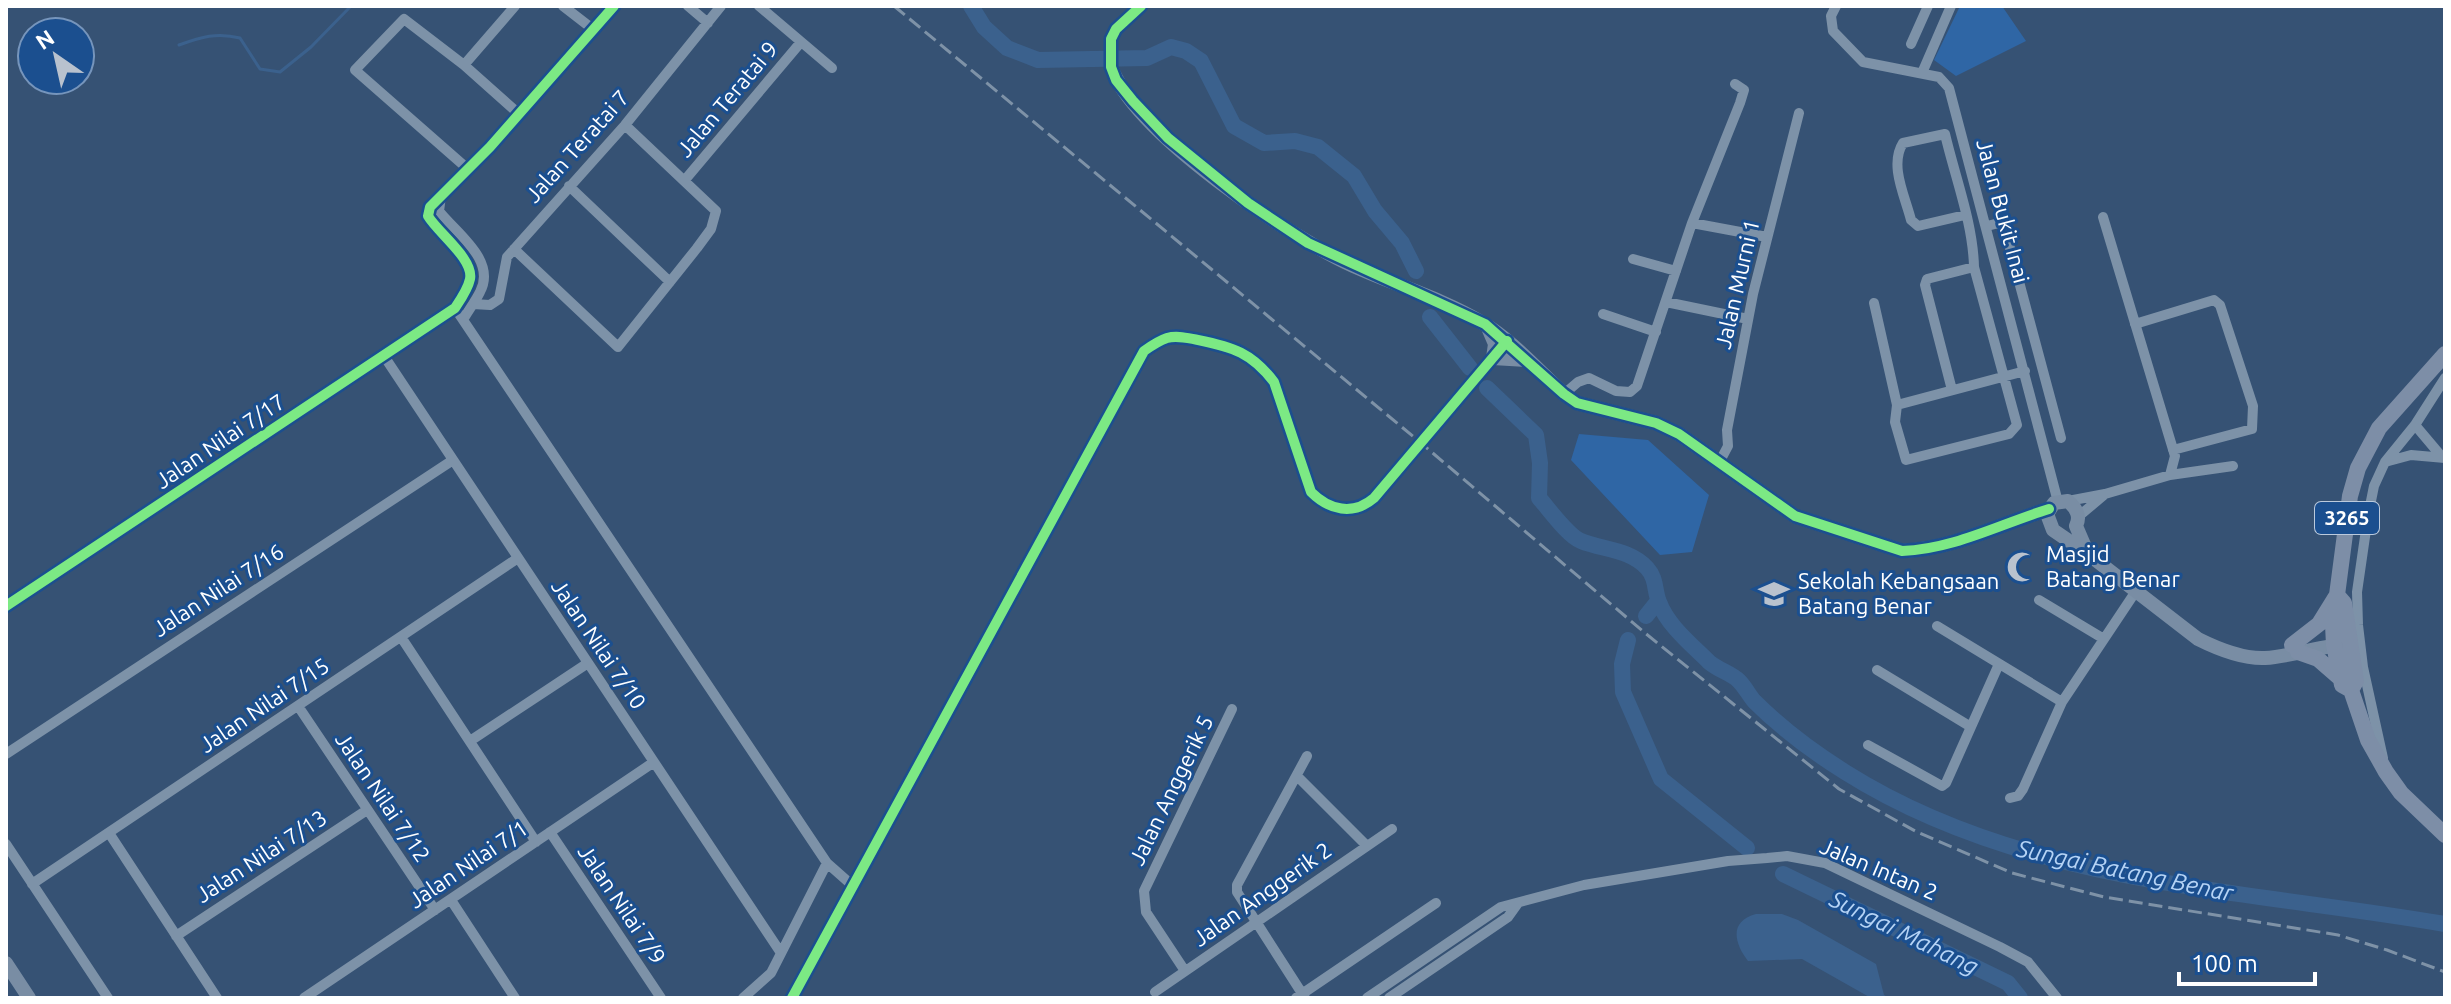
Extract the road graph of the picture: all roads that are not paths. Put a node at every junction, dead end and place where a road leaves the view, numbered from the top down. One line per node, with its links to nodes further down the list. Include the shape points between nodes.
1 (515, 6): 16 (street)
2 (563, 6): 12 (street)
3 (614, 6): 12 (street)
4 (688, 6): 11 (street)
5 (721, 6): 11 (street, Jalan Teratai 7)
6 (759, 6): 13 (street)
7 (1141, 6): 15 (street, via 1116,29)
8 (1836, 6): 18 (street, Jalan Bukit Inai, via 1833,31 1863,62)
9 (1928, 6): 14 (street)
10 (1951, 6): 18 (street)
11 (708, 23): 22 (street, Jalan Teratai 7)
12 (594, 30): 21 (street)
13 (801, 42): 17 (street); 24 (street, Jalan Teratai 9)
14 (1911, 44)
15 (1110, 60): 44 (street, via 1116,80 1168,138 1296,236)
16 (464, 65): 21 (street); 23 (street, via 404,19 355,70)
17 (832, 68)
18 (1922, 73): 30 (street, Jalan Bukit Inai, via 1939,77 1949,88)
19 (1735, 84): 29 (street, via 1744,90 1740,103)
20 (1799, 113): 31 (street, Jalan Murni 1)
21 (519, 114): 23 (street)
22 (625, 125): 24 (street); 25 (street, Jalan Teratai 7)
23 (469, 170): 26 (street)
24 (684, 181): 36 (street, via 716,211 711,229)
25 (569, 186): 32 (street, Jalan Teratai 7); 36 (street)
26 (441, 196): 39 (street, via 439,211 482,265 484,283); 40 (street, via 428,216 470,268 471,277)
27 (1965, 215): 27 (street, via 1918,226 1911,220 1896,164 1903,143 1945,134); 34 (street)
28 (2103, 217): 45 (street)
29 (1692, 223): 31 (street); 35 (street)
30 (1987, 226): 53 (street, Jalan Bukit Inai); 60 (street, via 2003,222)
31 (1767, 237): 42 (street, Jalan Murni 1)
32 (514, 249): 36 (street, via 618,347); 39 (street, Jalan Teratai 7, via 507,257 499,299 490,305)
33 (1633, 259): 35 (street)
34 (1974, 267): 54 (street); 56 (street, via 1927,279 1925,285)
35 (1676, 271): 37 (street)
36 (670, 282)
37 (1666, 302): 42 (street); 46 (street)
38 (1874, 303): 58 (street)
39 (473, 304): 43 (street)
40 (455, 308): 43 (street); 49 (street, Jalan Nilai 7/17)
41 (1603, 314): 46 (street)
42 (1748, 319): 66 (street, Jalan Murni 1, via 1728,446)
43 (463, 320): 109 (street)
44 (1485, 324): 47 (street); 50 (street, via 1495,344)
45 (2135, 324): 62 (street); 62 (street, via 2214,300 2253,406 2252,429)
46 (1656, 332): 57 (street, via 1637,386 1630,392 1589,378)
47 (1507, 341): 50 (street); 51 (street)
48 (2445, 354): 61 (main road, 3265)
49 (384, 356): 64 (street, Jalan Nilai 7/10); 79 (street, Jalan Nilai 7/17)
50 (1493, 358): 51 (street); 111 (street, bridge, via 1410,458 1367,504 1353,509 1333,508 1311,492 1274,382 1246,354 1180,336 1144,351)
51 (1527, 360): 57 (street)
52 (2445, 368): 61 (main road, 3265, via 2386,434)
53 (2025, 371): 54 (street); 70 (street, Jalan Bukit Inai)
54 (2005, 376): 56 (street); 58 (street, via 2017,425 2005,436 1906,460 1895,422)
55 (2445, 378): 59 (street)
56 (1952, 390): 58 (street)
57 (1564, 394): 66 (street, via 1577,403 1656,423)
58 (1897, 405)
59 (2415, 425): 63 (street); 65 (street)
60 (2061, 438)
61 (2370, 444): 77 (main road, 3265, via 2350,496)
62 (2173, 450): 68 (street)
63 (2444, 458): 65 (street, via 2411,455)
64 (453, 460): 75 (street, Jalan Nilai 7/10); 95 (street, Jalan Nilai 7/16)
65 (2385, 462): 98 (street, via 2371,501 2357,592 2363,667)
66 (1719, 463): 72 (street, via 1795,516 1902,551 1936,547)
67 (2233, 466): 68 (street)
68 (2170, 475): 69 (street)
69 (2105, 494): 70 (street); 71 (street)
70 (2058, 504): 71 (street, via 2075,508); 72 (street); 73 (street, via 2047,519)
71 (2077, 521): 73 (street, via 2067,532); 74 (street)
72 (2012, 524): 73 (street)
73 (2053, 529): 74 (street)
74 (2088, 554): 76 (street)
75 (518, 558): 81 (street, Jalan Nilai 7/15); 85 (street, Jalan Nilai 7/10)
76 (2136, 591): 82 (street); 84 (street, via 2198,639 2231,653 2262,658)
77 (2335, 599): 83 (main road, 3265); 84 (main road)
78 (2039, 600): 82 (street)
79 (6, 606)
80 (1937, 626): 86 (street)
81 (401, 637): 90 (street, Jalan Nilai 7/15); 93 (street)
82 (2104, 639): 89 (street)
83 (2341, 640): 84 (street); 88 (main road, 3265)
84 (2295, 648): 88 (main road, via 2318,659)
85 (588, 663): 93 (street); 97 (street, Jalan Nilai 7/10)
86 (1999, 664): 89 (street); 92 (street)
87 (1877, 670): 92 (street)
88 (2346, 685): 98 (main road, 3265)
89 (2062, 702): 100 (street, via 2023,789)
90 (298, 706): 101 (street, Jalan Nilai 7/12); 104 (street, Jalan Nilai 7/15)
91 (1232, 709): 120 (street, Jalan Anggerik 5, via 1144,891 1146,912)
92 (1971, 727): 94 (street, via 1942,786)
93 (470, 741): 106 (street)
94 (1868, 745)
95 (6, 754)
96 (1307, 756): 99 (street)
97 (654, 762): 103 (street, Jalan Nilai 7/1); 118 (street, Jalan Nilai 7/10)
98 (2386, 772): 105 (main road, 3265)
99 (1297, 776): 108 (street); 116 (street, via 1237,885)
100 (2010, 798)
101 (367, 810): 115 (street, Jalan Nilai 7/12); 117 (street, Jalan Nilai 7/13)
102 (1392, 829): 108 (street, Jalan Anggerik 2)
103 (550, 832): 106 (street, Jalan Nilai 7/1); 128 (street, Jalan Nilai 7/9)
104 (109, 833): 110 (street, Jalan Nilai 7/15); 117 (street)
105 (2445, 835)
106 (536, 842): 112 (street, Jalan Nilai 7/1)
107 (6, 844): 110 (street)
108 (1367, 846): 116 (street, Jalan Anggerik 2)
109 (827, 863): 111 (street); 118 (street)
110 (32, 884): 124 (street)
111 (853, 886): 130 (street)
112 (451, 900): 115 (street, Jalan Nilai 7/1); 127 (street)
113 (1436, 903): 123 (street)
114 (1518, 903): 131 (street, Jalan Intan 2, via 1501,907); 132 (street, Jalan Intan 2, via 1508,917); 133 (street, Jalan Intan 2, via 1584,885 1787,856 1825,863 2028,962)
115 (435, 910): 126 (street, Jalan Nilai 7/1)
116 (1255, 923): 120 (street, Jalan Anggerik 2); 123 (street)
117 (176, 936): 125 (street)
118 (781, 953): 129 (street, via 771,973)
119 (6, 963): 122 (street)
120 (1185, 971): 121 (street, Jalan Anggerik 2)
121 (1155, 992)
122 (23, 996)
123 (1301, 997)
124 (108, 998)
125 (217, 998)
126 (304, 998)
127 (515, 998)
128 (661, 998)
129 (743, 998)
130 (792, 998)
131 (1367, 998)
132 (1389, 998)
133 (2057, 998)

